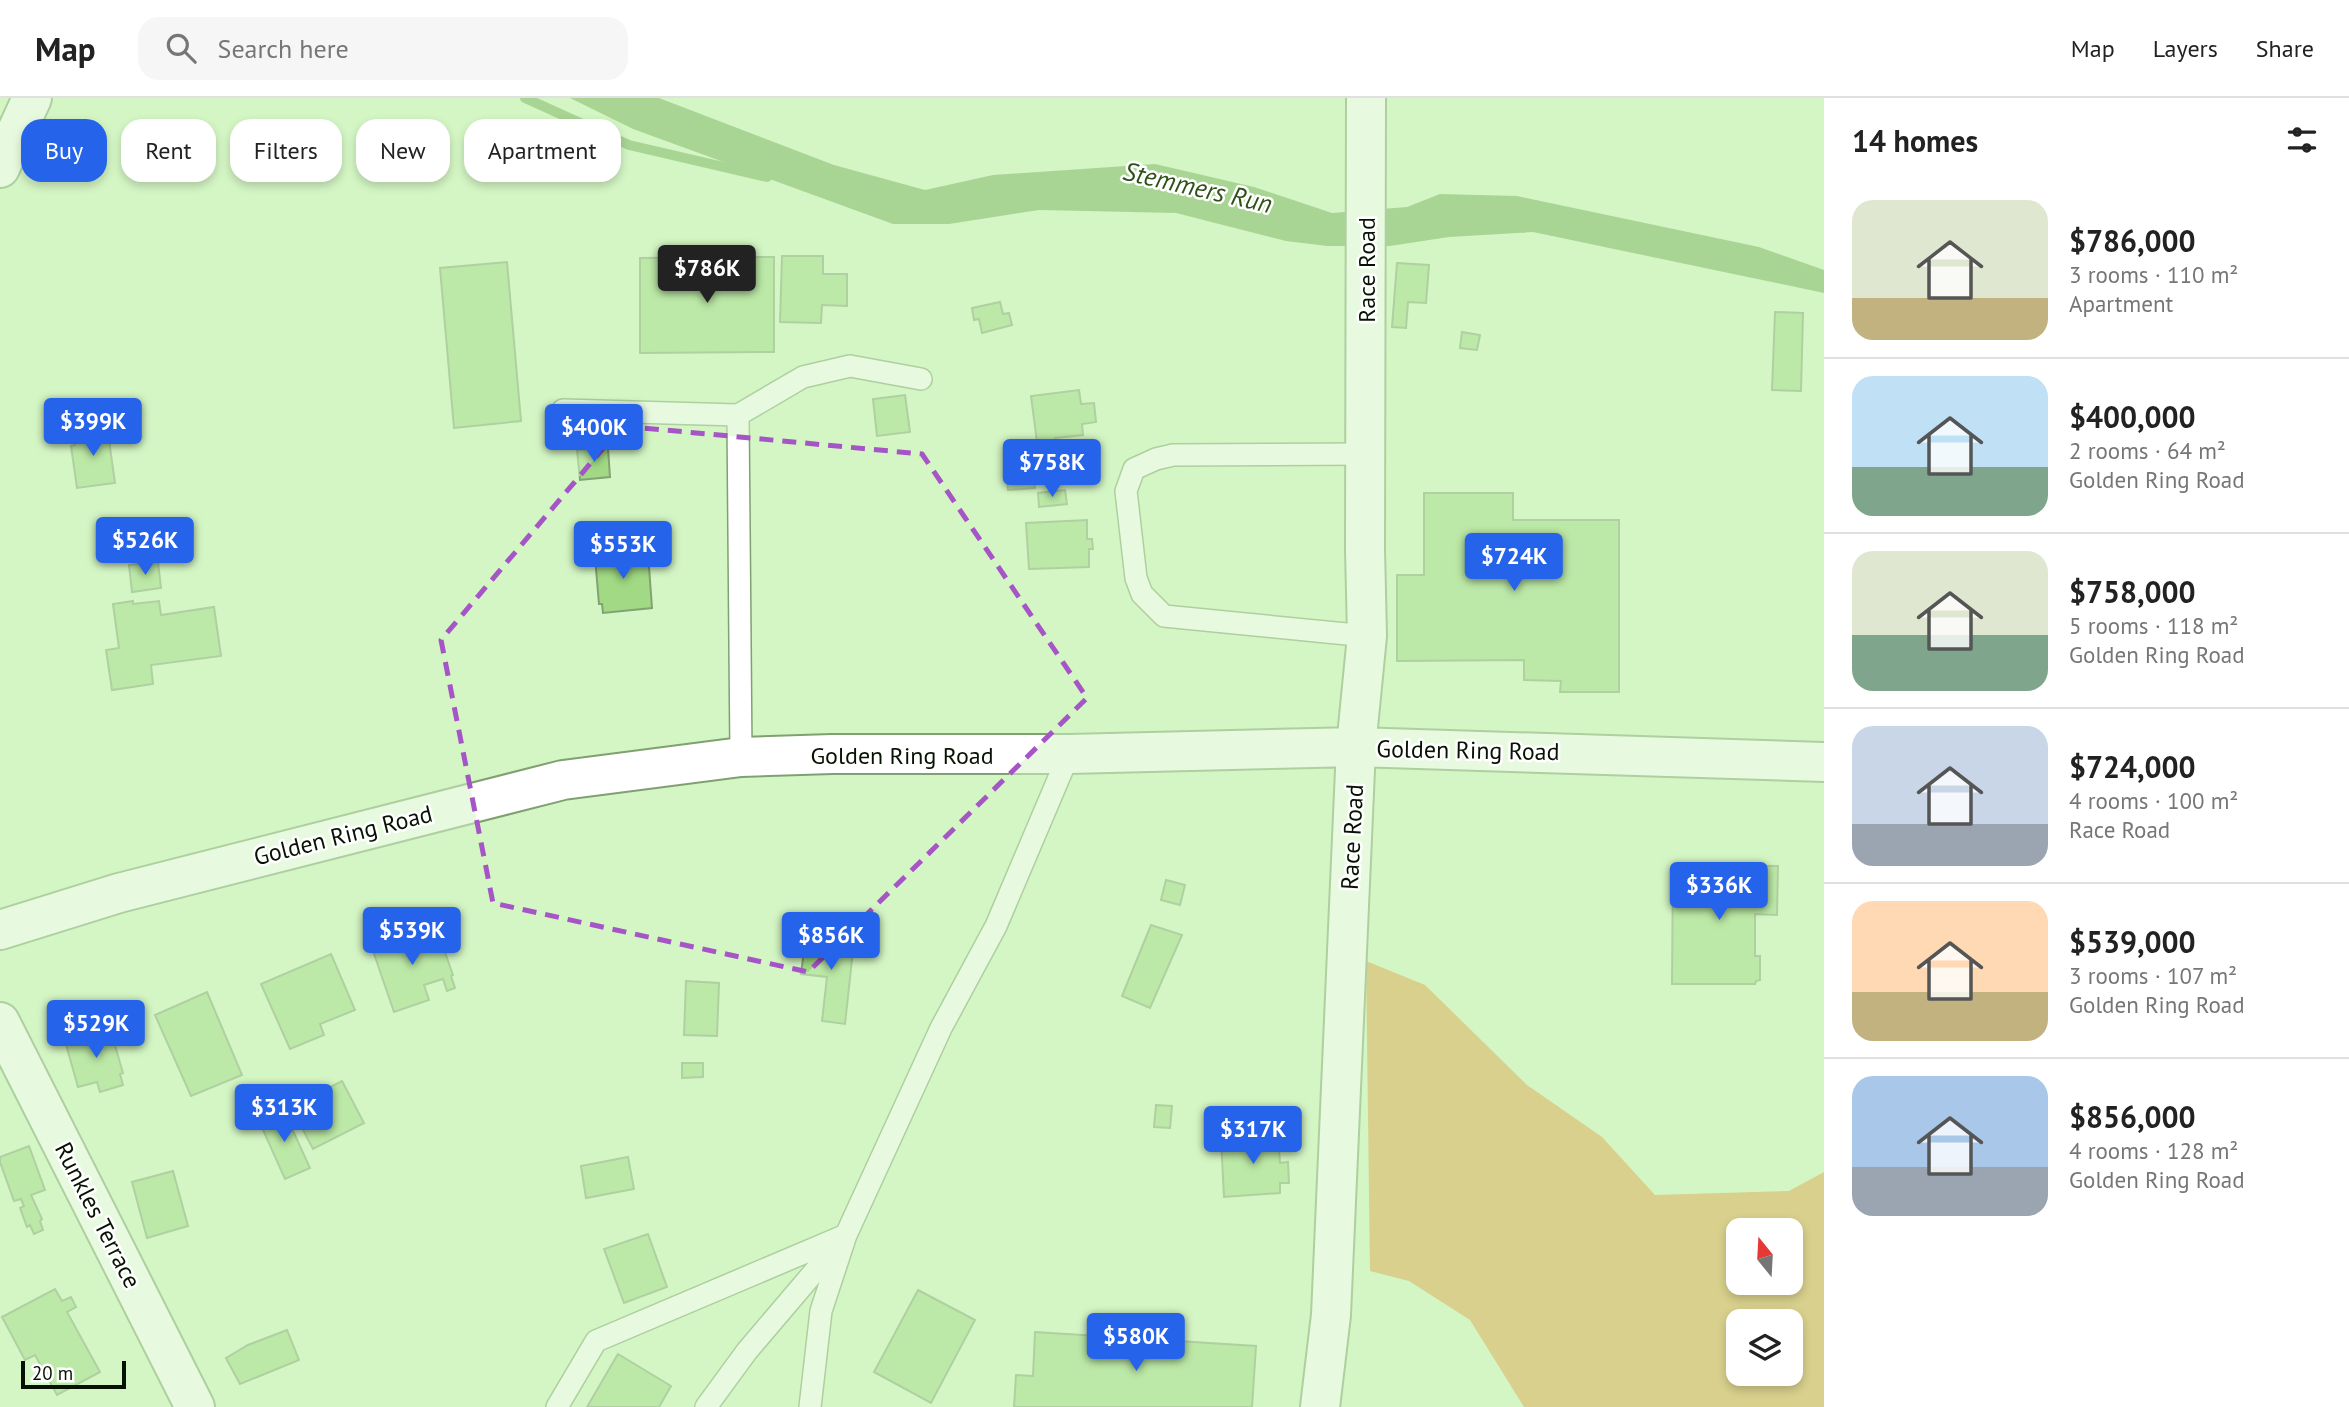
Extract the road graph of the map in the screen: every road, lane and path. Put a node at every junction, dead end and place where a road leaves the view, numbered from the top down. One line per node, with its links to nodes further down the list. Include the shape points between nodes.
1 (32, 98): 3 (street)
2 (1366, 98): 7 (street, Race Road)
3 (0, 168)
4 (921, 379): 6 (lane, via 850,366 803,377)
5 (563, 410): 6 (lane)
6 (738, 415): 11 (lane)
7 (1367, 454): 8 (street, Race Road); 8 (lane, via 1173,455 1134,469 1126,491 1136,578 1142,594 1164,616)
8 (1367, 636): 9 (street, Race Road)
9 (1356, 747): 10 (street, Golden Ring Road); 12 (street, Golden Ring Road); 20 (street, Race Road, via 1331,1315)
10 (1069, 754): 11 (street, Golden Ring Road); 15 (lane, via 996,926 941,1028)
11 (741, 757): 13 (street, Golden Ring Road, via 564,780 172,879)
12 (1824, 762)
13 (0, 930)
14 (0, 1022): 16 (street, Runkles Terrace)
15 (846, 1235): 17 (lane, via 596,1341); 18 (lane, via 747,1351); 19 (lane, via 821,1311)
16 (195, 1407)
17 (557, 1407)
18 (706, 1407)
19 (810, 1407)
20 (1320, 1407)

